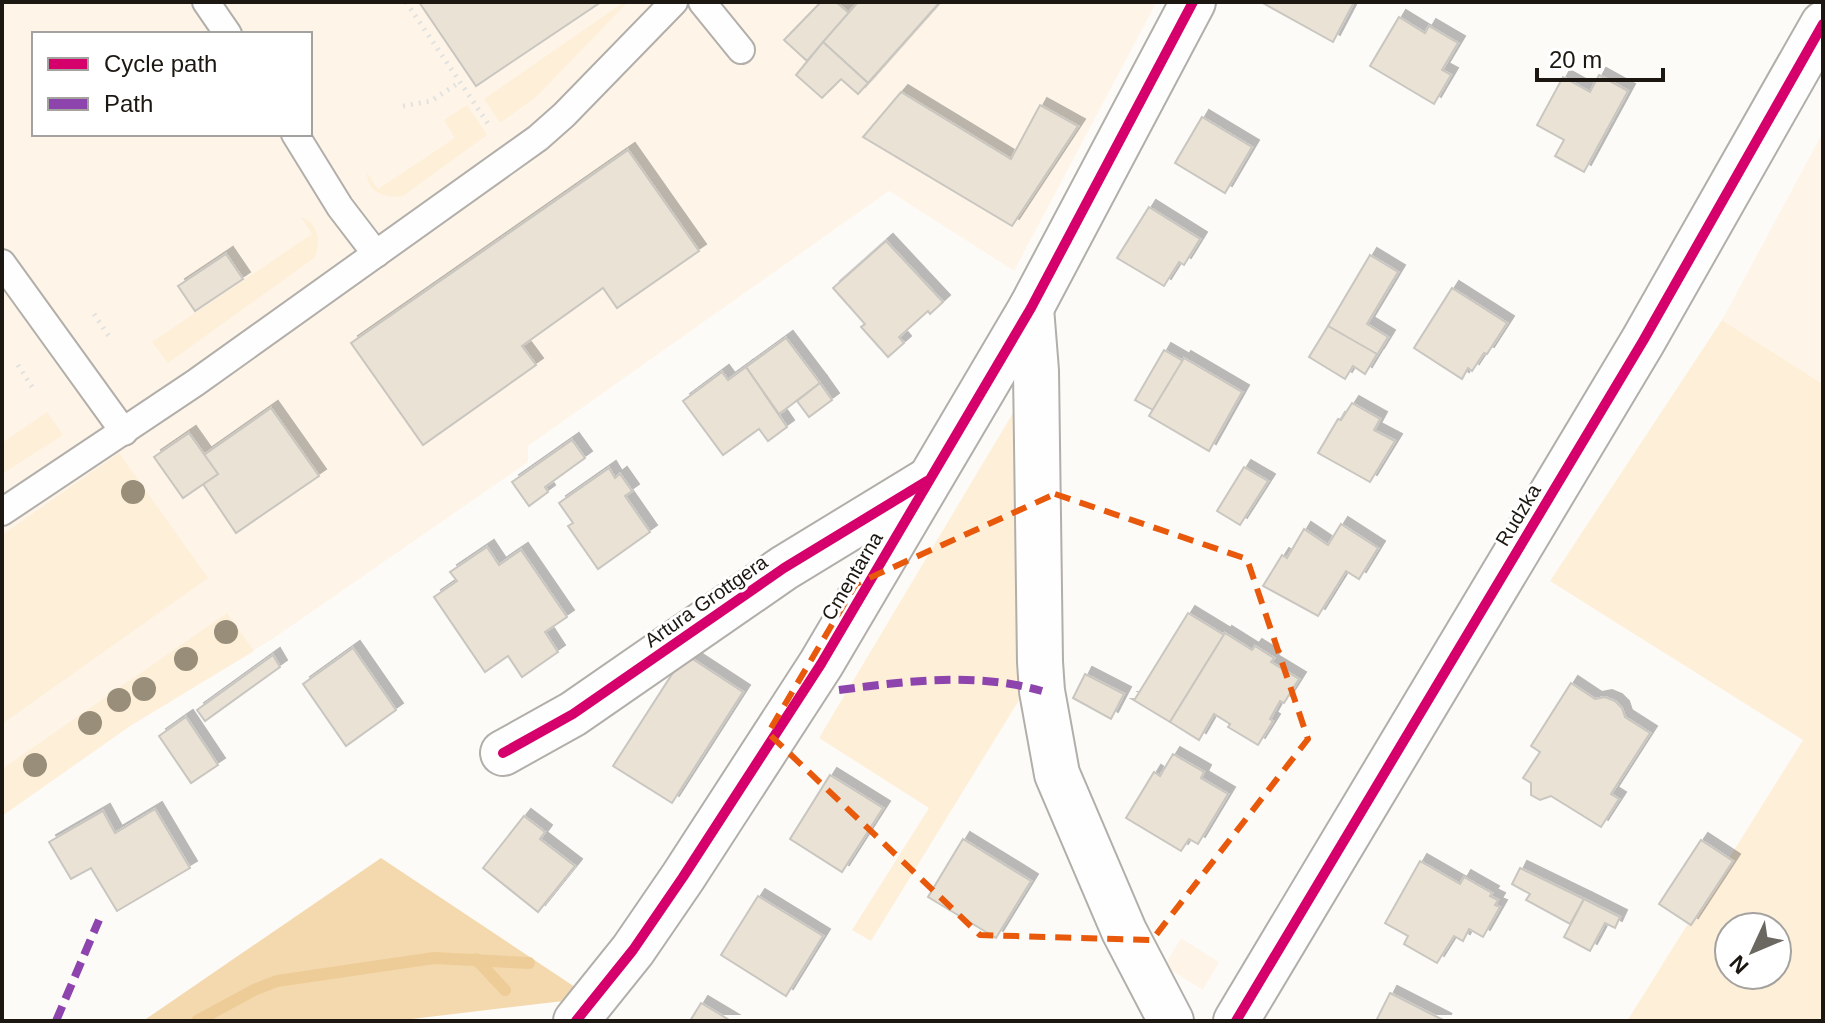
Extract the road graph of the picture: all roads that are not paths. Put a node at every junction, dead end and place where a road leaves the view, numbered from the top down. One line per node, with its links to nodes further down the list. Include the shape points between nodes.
1 (206, 2): 6 (lane)
2 (674, 2): 10 (lane, via 551,127)
3 (702, 2): 7 (lane)
4 (1193, 2): 12 (street, Cmentarna)
5 (1823, 24): 8 (street, Rudzka)
6 (227, 32)
7 (741, 50)
8 (1812, 70): 19 (street, Rudzka, via 1643,341)
9 (296, 136): 10 (lane)
10 (376, 254): 13 (lane)
11 (2, 263): 13 (lane)
12 (1031, 308): 14 (street, Cmentarna); 18 (street, via 1040,662 1057,774 1124,931)
13 (124, 432): 15 (lane)
14 (931, 479): 16 (street, Artura Grottgera, via 784,568 573,714); 17 (street, Cmentarna, via 821,664 683,877)
15 (2, 512)
16 (503, 753)
17 (576, 1021)
18 (1171, 1021)
19 (1236, 1021)

